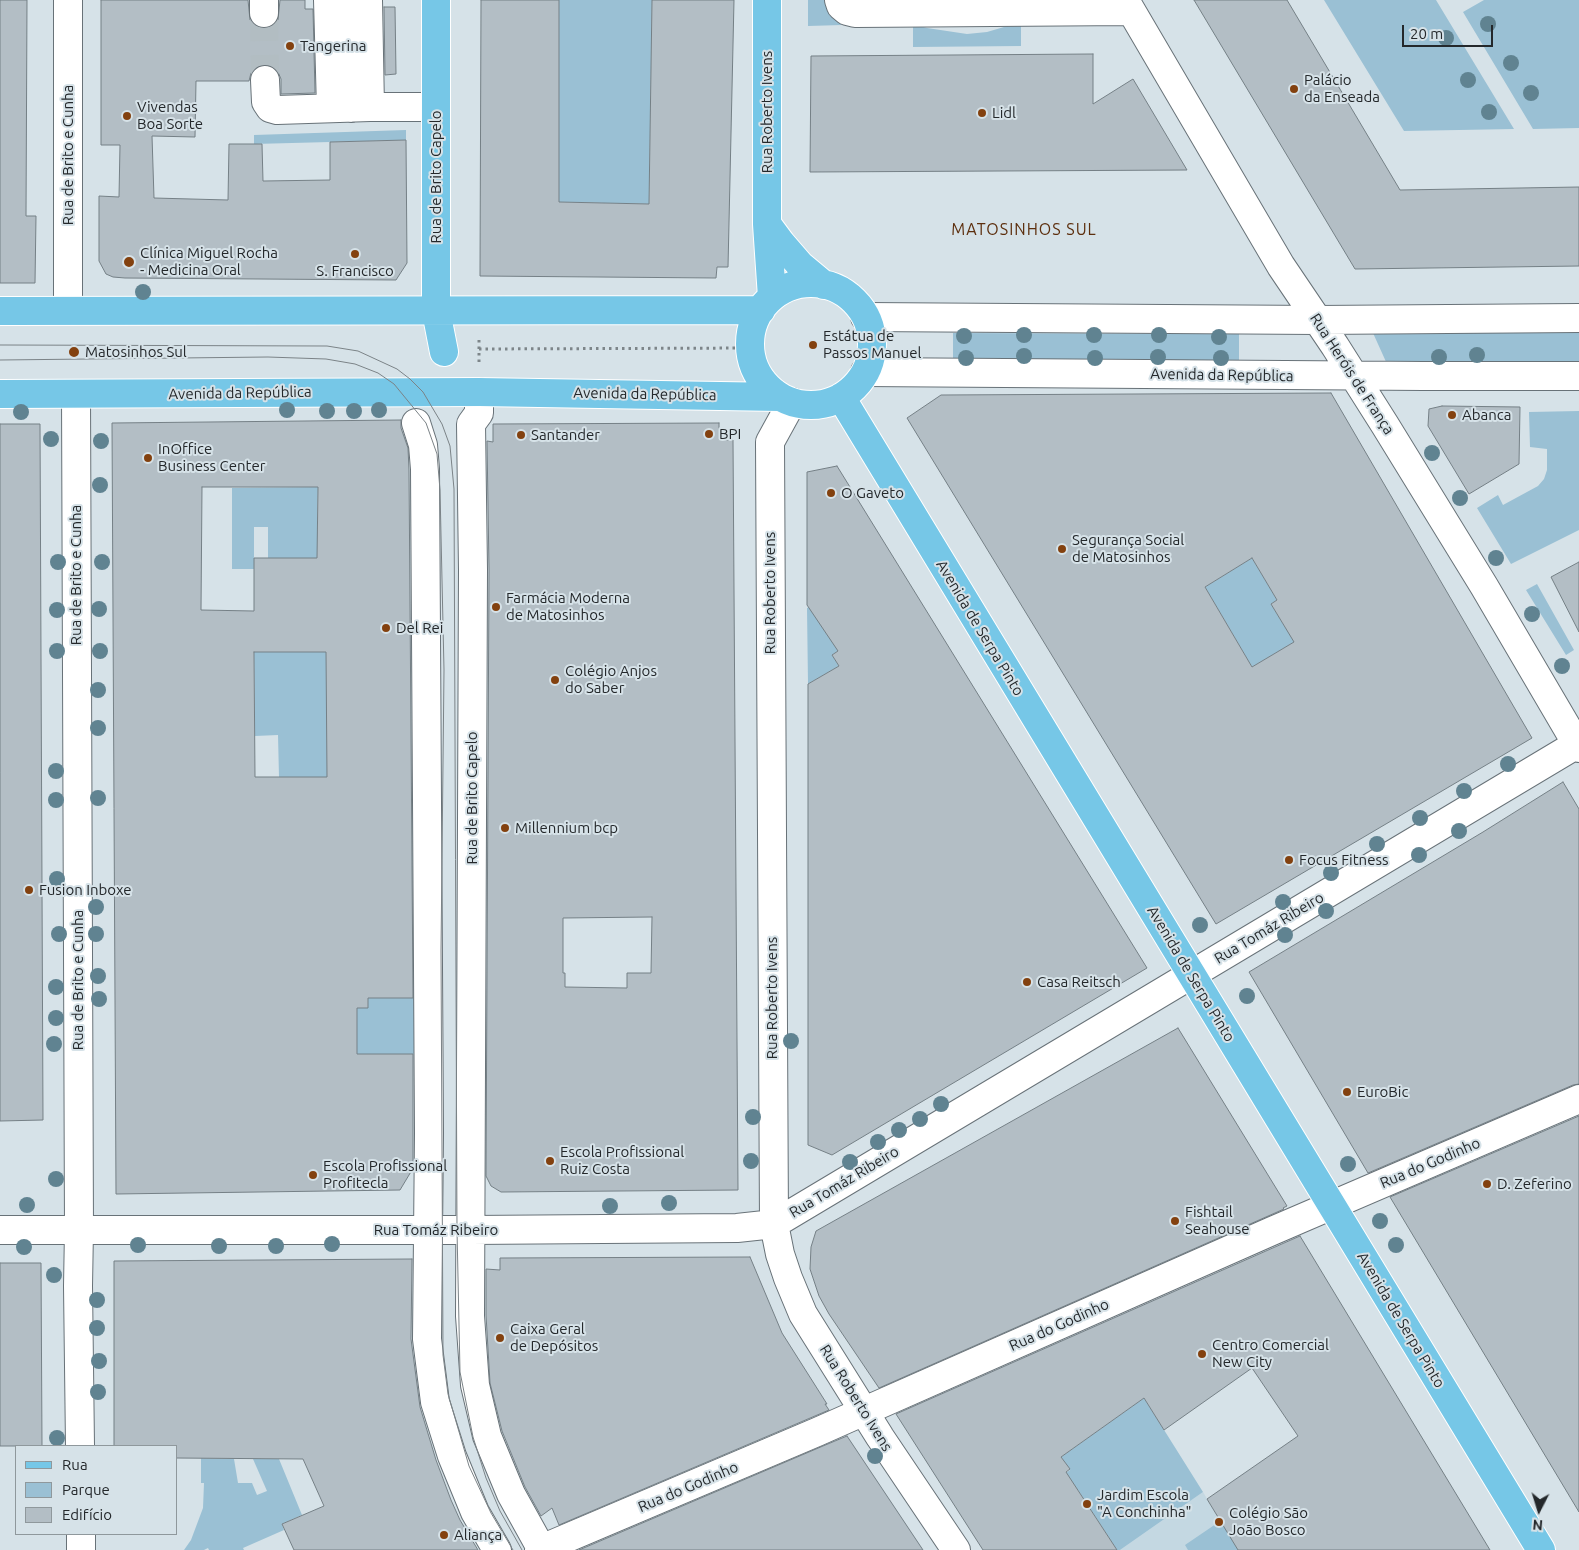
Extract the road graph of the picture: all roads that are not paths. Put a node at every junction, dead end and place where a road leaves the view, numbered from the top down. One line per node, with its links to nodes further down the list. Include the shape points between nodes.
1 (68, 0): 16 (street, Rua de Brito e Cunha)
2 (328, 0): 12 (street)
3 (347, 0): 12 (street)
4 (368, 0): 12 (street)
5 (386, 0): 12 (street)
6 (436, 0): 11 (main road, Rua de Brito Capelo)
7 (767, 0): 13 (main road, Rua Roberto Ivens)
8 (839, 0): 9 (street, via 848,11 855,13 1015,12)
9 (1128, 6): 22 (street, Rua Heróis de França, via 1281,266)
10 (265, 80): 12 (street, via 266,102 270,108)
11 (436, 107): 12 (street); 19 (main road, Rua de Brito Capelo)
12 (360, 108)
13 (768, 224): 14 (main road, via 800,265); 15 (main road, Rua Roberto Ivens)
14 (824, 285): 15 (main road, via 788,288); 20 (main road, via 841,290)
15 (767, 303): 17 (main road); 31 (main road, via 752,328 750,348 754,367 765,384)
16 (68, 310): 18 (main road); 19 (main road)
17 (479, 310): 19 (main road); 23 (main road, via 462,314 450,325)
18 (0, 311)
19 (436, 311): 23 (main road, Rua de Brito Capelo)
20 (866, 316): 22 (street); 24 (main road, via 872,344)
21 (1579, 318): 22 (street)
22 (1318, 320): 25 (street, Rua Heróis de França)
23 (444, 352): 27 (main road, via 453,375)
24 (865, 372): 25 (street, Avenida da República); 30 (main road, via 855,387)
25 (1355, 376): 26 (street, Avenida da República); 33 (street, Rua Heróis de França)
26 (1579, 376)
27 (479, 392): 29 (main road, Avenida da República); 31 (main road, Avenida da República); 38 (street, Rua de Brito Capelo, via 479,413 471,424)
28 (0, 394): 29 (main road, Avenida da República)
29 (76, 394): 41 (street, Rua de Brito e Cunha)
30 (841, 397): 31 (main road, via 818,405); 34 (main road, Avenida de Serpa Pinto)
31 (786, 399): 39 (street, Rua Roberto Ivens, via 770,442)
32 (416, 423): 37 (street, via 423,445 425,468)
33 (1578, 745): 34 (street, Rua Tomáz Ribeiro)
34 (1192, 975): 36 (main road, Avenida de Serpa Pinto); 39 (street, Rua Tomáz Ribeiro)
35 (1579, 1099): 36 (street, Rua do Godinho)
36 (1331, 1206): 44 (street, Rua do Godinho); 51 (main road, Avenida de Serpa Pinto)
37 (428, 1218): 38 (street, Rua Tomáz Ribeiro); 41 (street, Rua Tomáz Ribeiro); 42 (street)
38 (471, 1219): 39 (street, Rua Tomáz Ribeiro, via 737,1228); 43 (street, Rua de Brito Capelo)
39 (774, 1224): 44 (street, Rua Roberto Ivens, via 782,1262 803,1314)
40 (0, 1230): 41 (street, Rua Tomáz Ribeiro)
41 (79, 1230): 45 (street, Rua de Brito e Cunha)
42 (428, 1261): 43 (street); 49 (street, via 427,1339 435,1402 472,1506)
43 (470, 1261): 47 (street, Rua de Brito Capelo, via 470,1316 477,1393 487,1436 511,1494)
44 (863, 1411): 47 (street, Rua do Godinho); 50 (street, Rua Roberto Ivens)
45 (80, 1445)
46 (81, 1535): 48 (street)
47 (539, 1546): 49 (street)
48 (81, 1550)
49 (499, 1550)
50 (956, 1550)
51 (1540, 1550)

